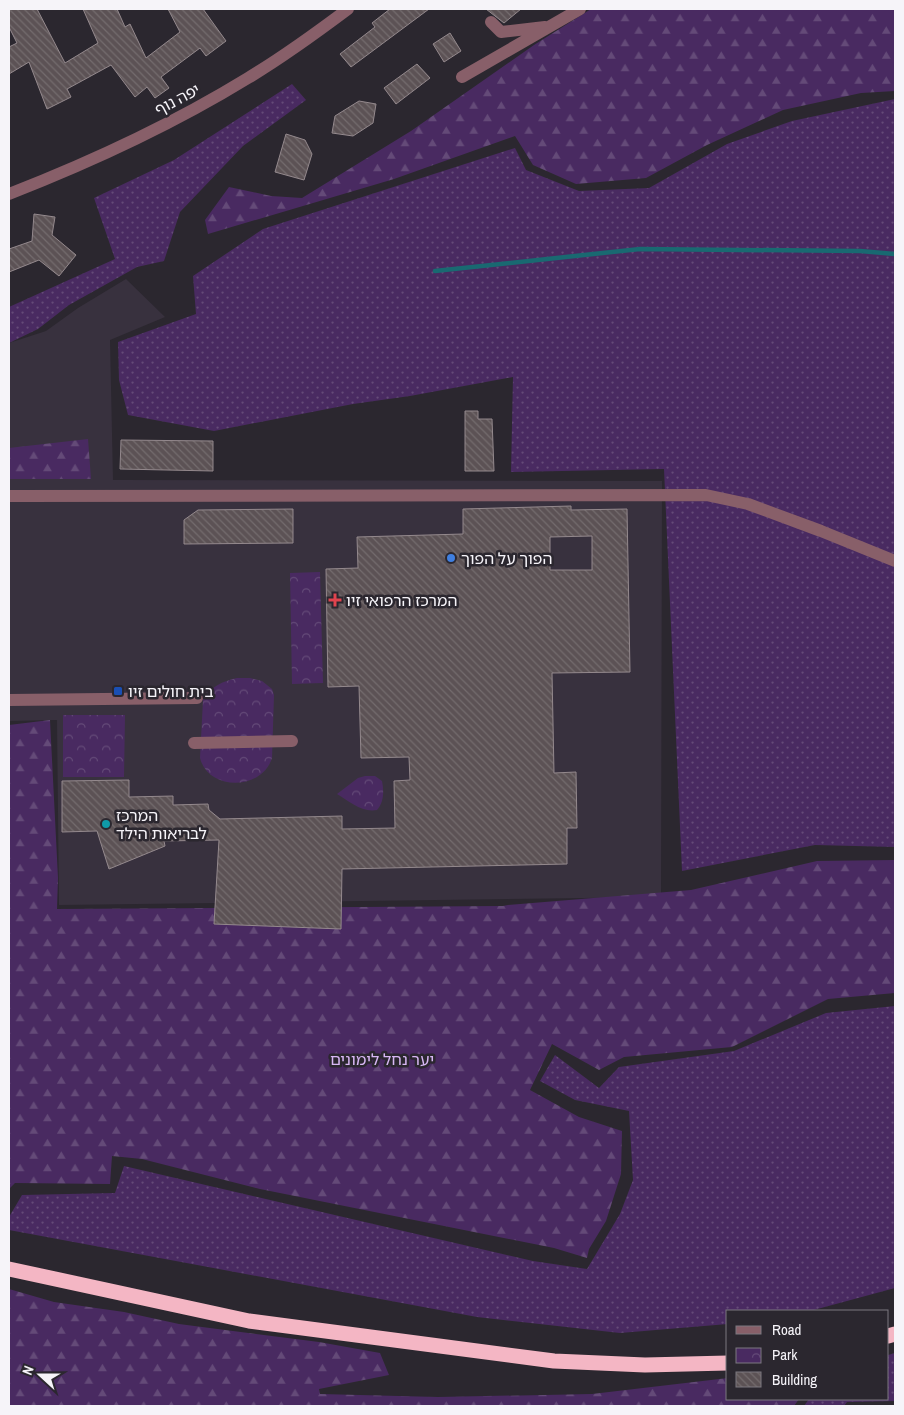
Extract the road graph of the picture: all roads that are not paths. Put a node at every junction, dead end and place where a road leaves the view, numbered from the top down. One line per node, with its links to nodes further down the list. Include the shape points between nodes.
1 (348, 9): 6 (street, יפה נוף, via 249,78 195,108 130,141)
2 (580, 9): 4 (street)
3 (491, 22): 4 (street, via 501,32)
4 (553, 26): 5 (street)
5 (462, 77)
6 (9, 194)
7 (9, 496): 8 (street, via 706,495 748,504)
8 (895, 560)
9 (197, 698): 10 (street)
10 (9, 700)
11 (292, 741): 12 (street)
12 (194, 743)
13 (9, 1269): 14 (highway, via 249,1321 544,1360 645,1365)
14 (726, 1363)

